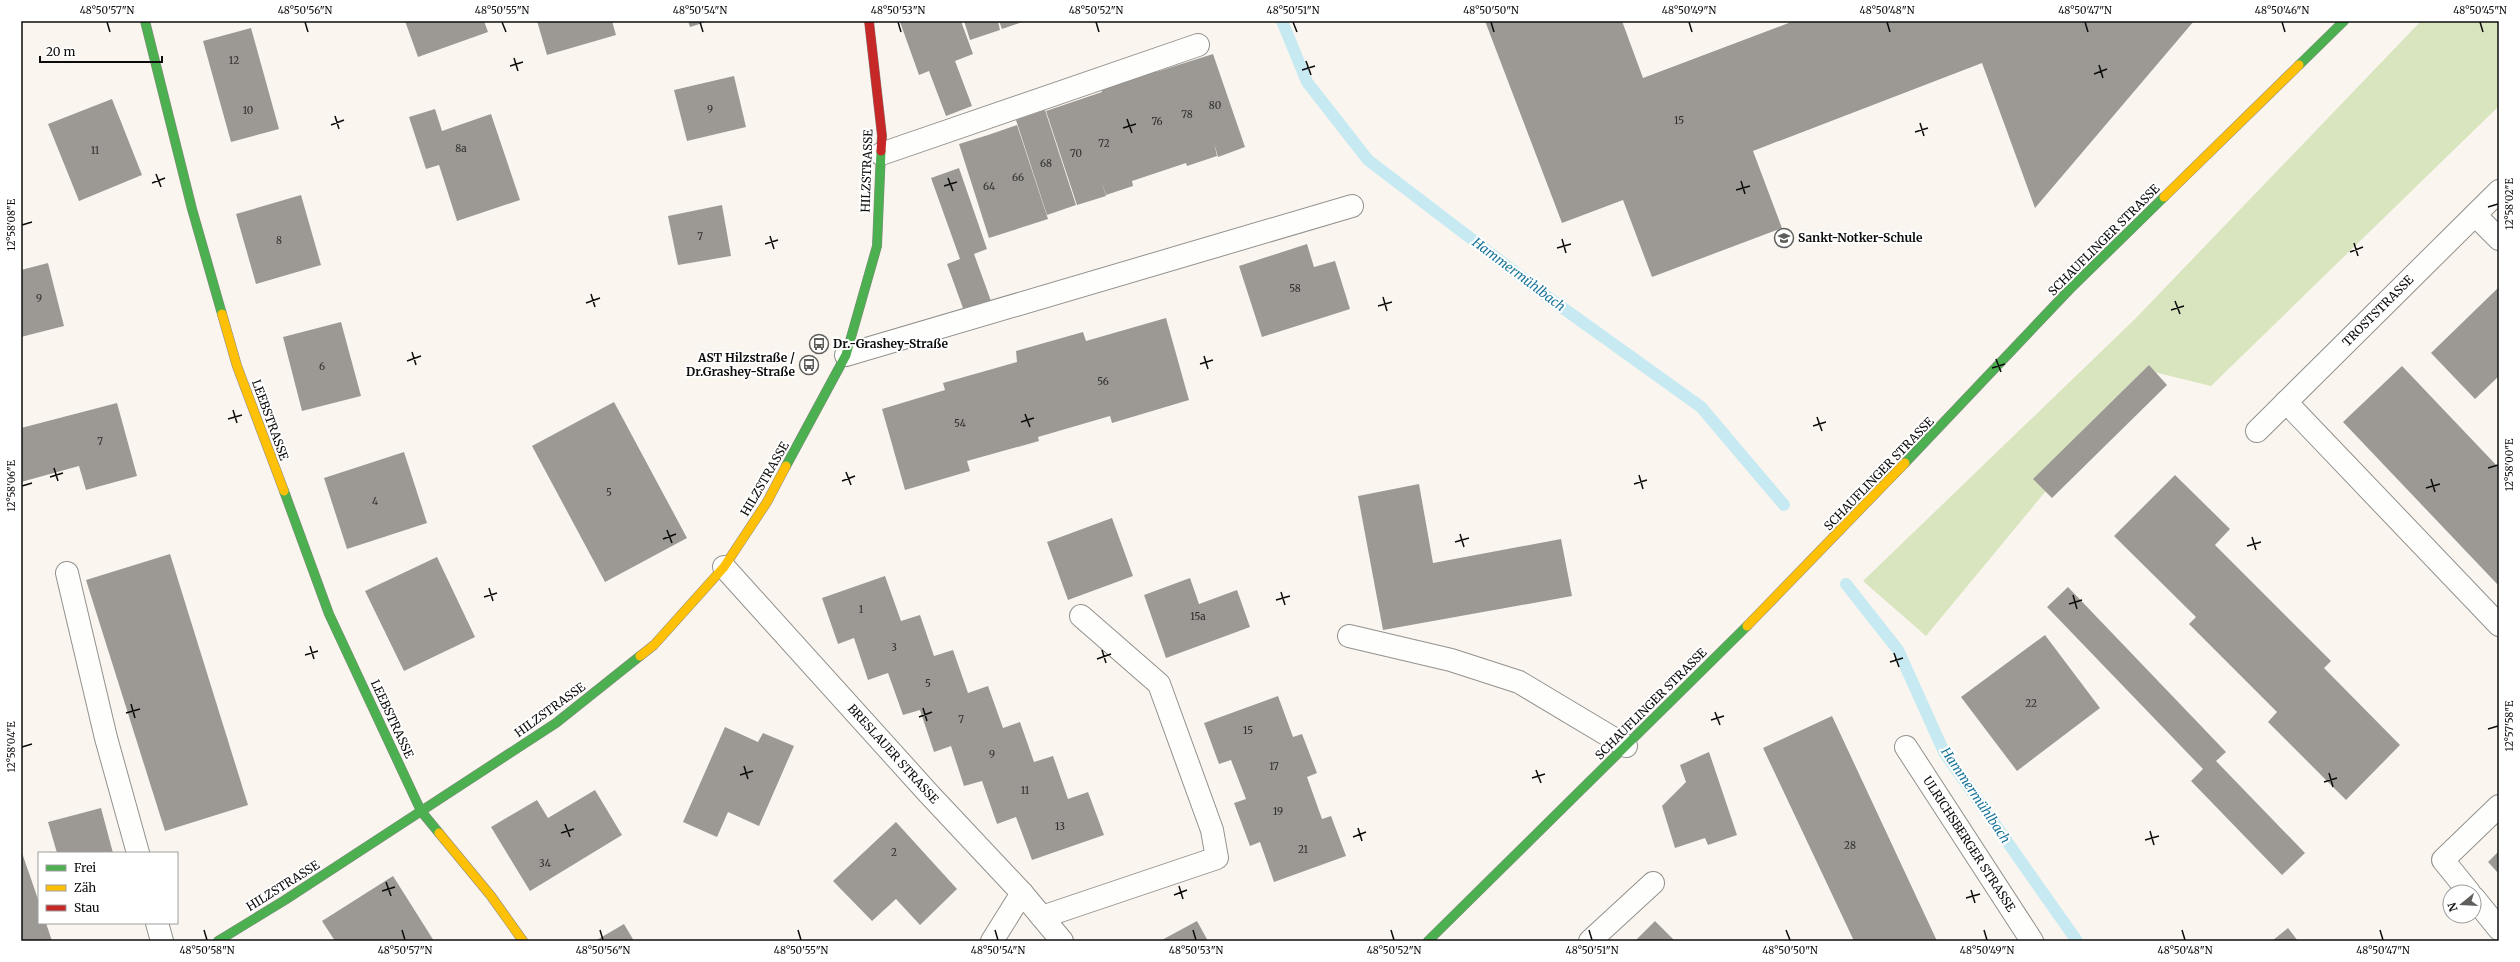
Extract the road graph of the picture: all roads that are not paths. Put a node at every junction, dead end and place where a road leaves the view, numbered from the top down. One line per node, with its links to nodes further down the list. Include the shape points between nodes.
1 (144, 21): 21 (street, LEEBSTRASSE, via 192,209 237,366 329,614)
2 (869, 21): 5 (street, HILZSTRASSE, via 882,136)
3 (2344, 21): 18 (street, SCHAUFLINGER STRASSE, via 2070,290 1789,585)
4 (1198, 45): 5 (street)
5 (881, 154): 10 (street, HILZSTRASSE, via 877,246)
6 (2499, 191): 8 (street, TROSTSTRASSE)
7 (1352, 206): 10 (street)
8 (2475, 215): 9 (street); 11 (street, TROSTSTRASSE)
9 (2499, 238)
10 (846, 355): 13 (street, HILZSTRASSE, via 768,502)
11 (2286, 402): 12 (street, TROSTSTRASSE); 16 (street)
12 (2256, 431)
13 (724, 567): 21 (street, HILZSTRASSE, via 654,645 556,723); 25 (street, BRESLAUER STRASSE)
14 (67, 573): 22 (street, via 106,738)
15 (1081, 616): 27 (street, via 1159,684 1212,830 1217,858)
16 (2499, 625)
17 (1349, 636): 18 (street, via 1451,660 1519,682)
18 (1626, 746): 35 (street, SCHAUFLINGER STRASSE)
19 (1906, 747): 37 (street, ULRICHSBERGER STRASSE)
20 (2499, 806): 24 (street, via 2443,860)
21 (421, 811): 32 (street, HILZSTRASSE); 33 (street, via 491,896)
22 (138, 852)
23 (1653, 883): 36 (street)
24 (2462, 884)
25 (1022, 893): 27 (street, BRESLAUER STRASSE); 34 (street)
26 (2482, 908): 29 (street)
27 (1042, 917): 30 (street, BRESLAUER STRASSE)
28 (158, 924): 31 (street)
29 (2499, 929)
30 (1062, 940)
31 (162, 941)
32 (218, 941)
33 (523, 941)
34 (992, 941)
35 (1428, 941)
36 (1590, 941)
37 (2032, 941)

